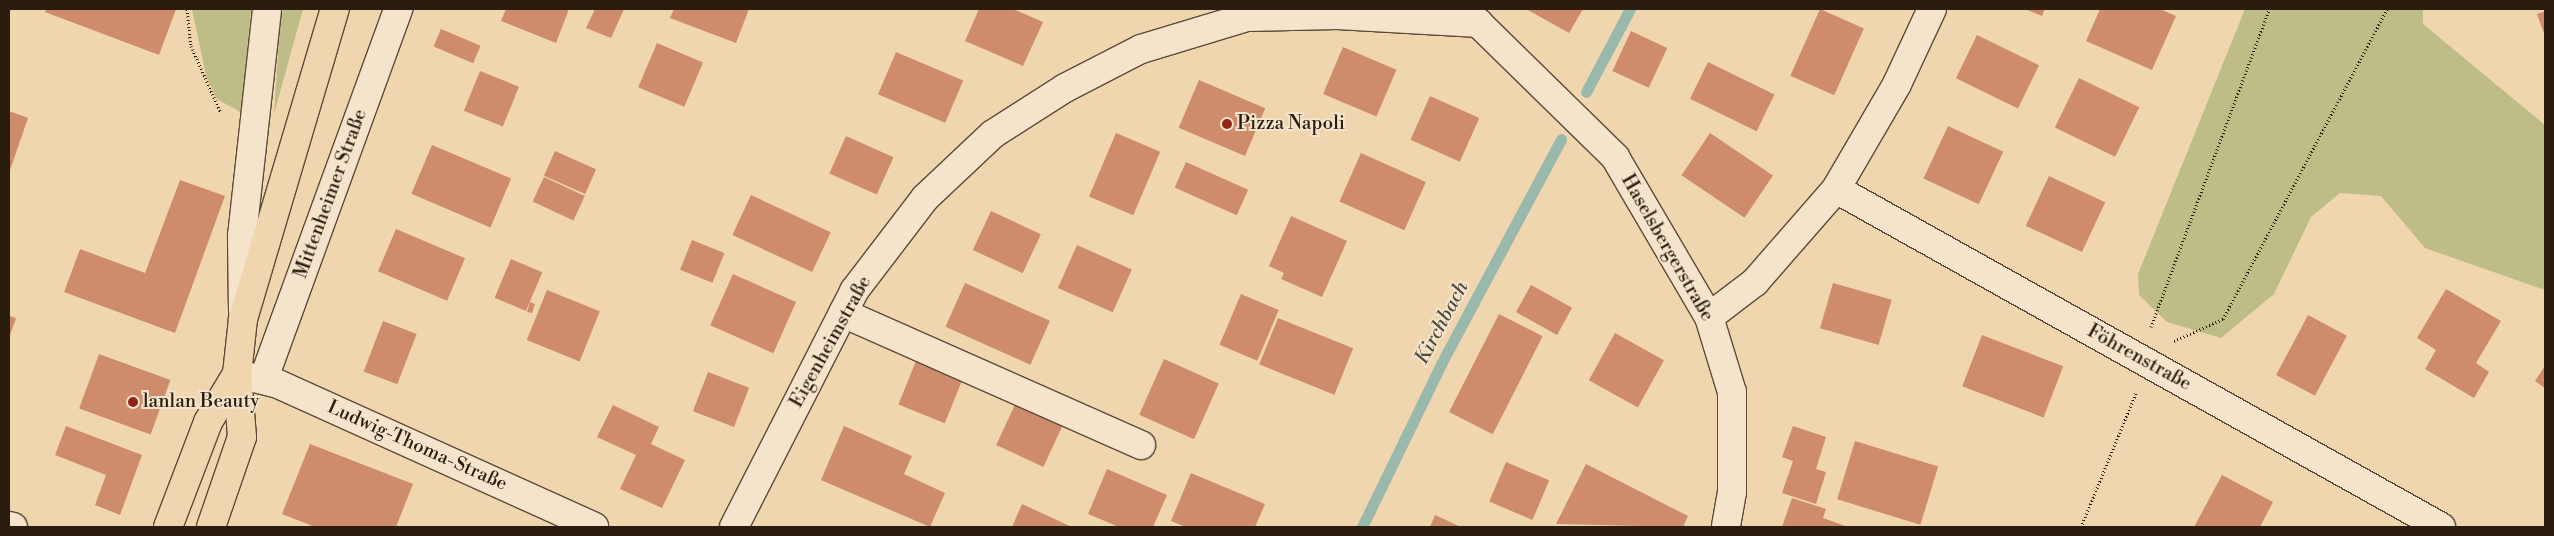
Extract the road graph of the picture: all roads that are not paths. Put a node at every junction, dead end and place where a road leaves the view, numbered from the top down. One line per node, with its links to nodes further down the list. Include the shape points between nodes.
1 (267, 9): 9 (street, via 242,236)
2 (335, 9): 9 (main road)
3 (398, 9): 11 (street, Mittenheimer Straße)
4 (1932, 9): 6 (street, via 1897,84)
5 (1477, 14): 7 (street, Eigenheimstraße, via 1247,17 1141,49 1065,88 994,134 962,162 925,198 854,291); 8 (street, Haselsbergerstraße, via 1615,157)
6 (1836, 190): 8 (street, via 1755,282); 20 (street, Föhrenstraße)
7 (843, 313): 12 (street); 18 (street, Eigenheimstraße)
8 (1709, 317): 19 (street, Haselsbergerstraße, via 1732,392 1732,492)
9 (243, 319): 10 (main road)
10 (237, 374): 11 (street, Ludwig-Thoma-Straße); 15 (main road, via 208,422); 16 (main road, via 242,438)
11 (264, 378): 17 (street, Ludwig-Thoma-Straße)
12 (1141, 445)
13 (9, 526): 14 (street)
14 (13, 527)
15 (168, 527)
16 (211, 527)
17 (594, 527)
18 (734, 527)
19 (1726, 527)
20 (2441, 527)

